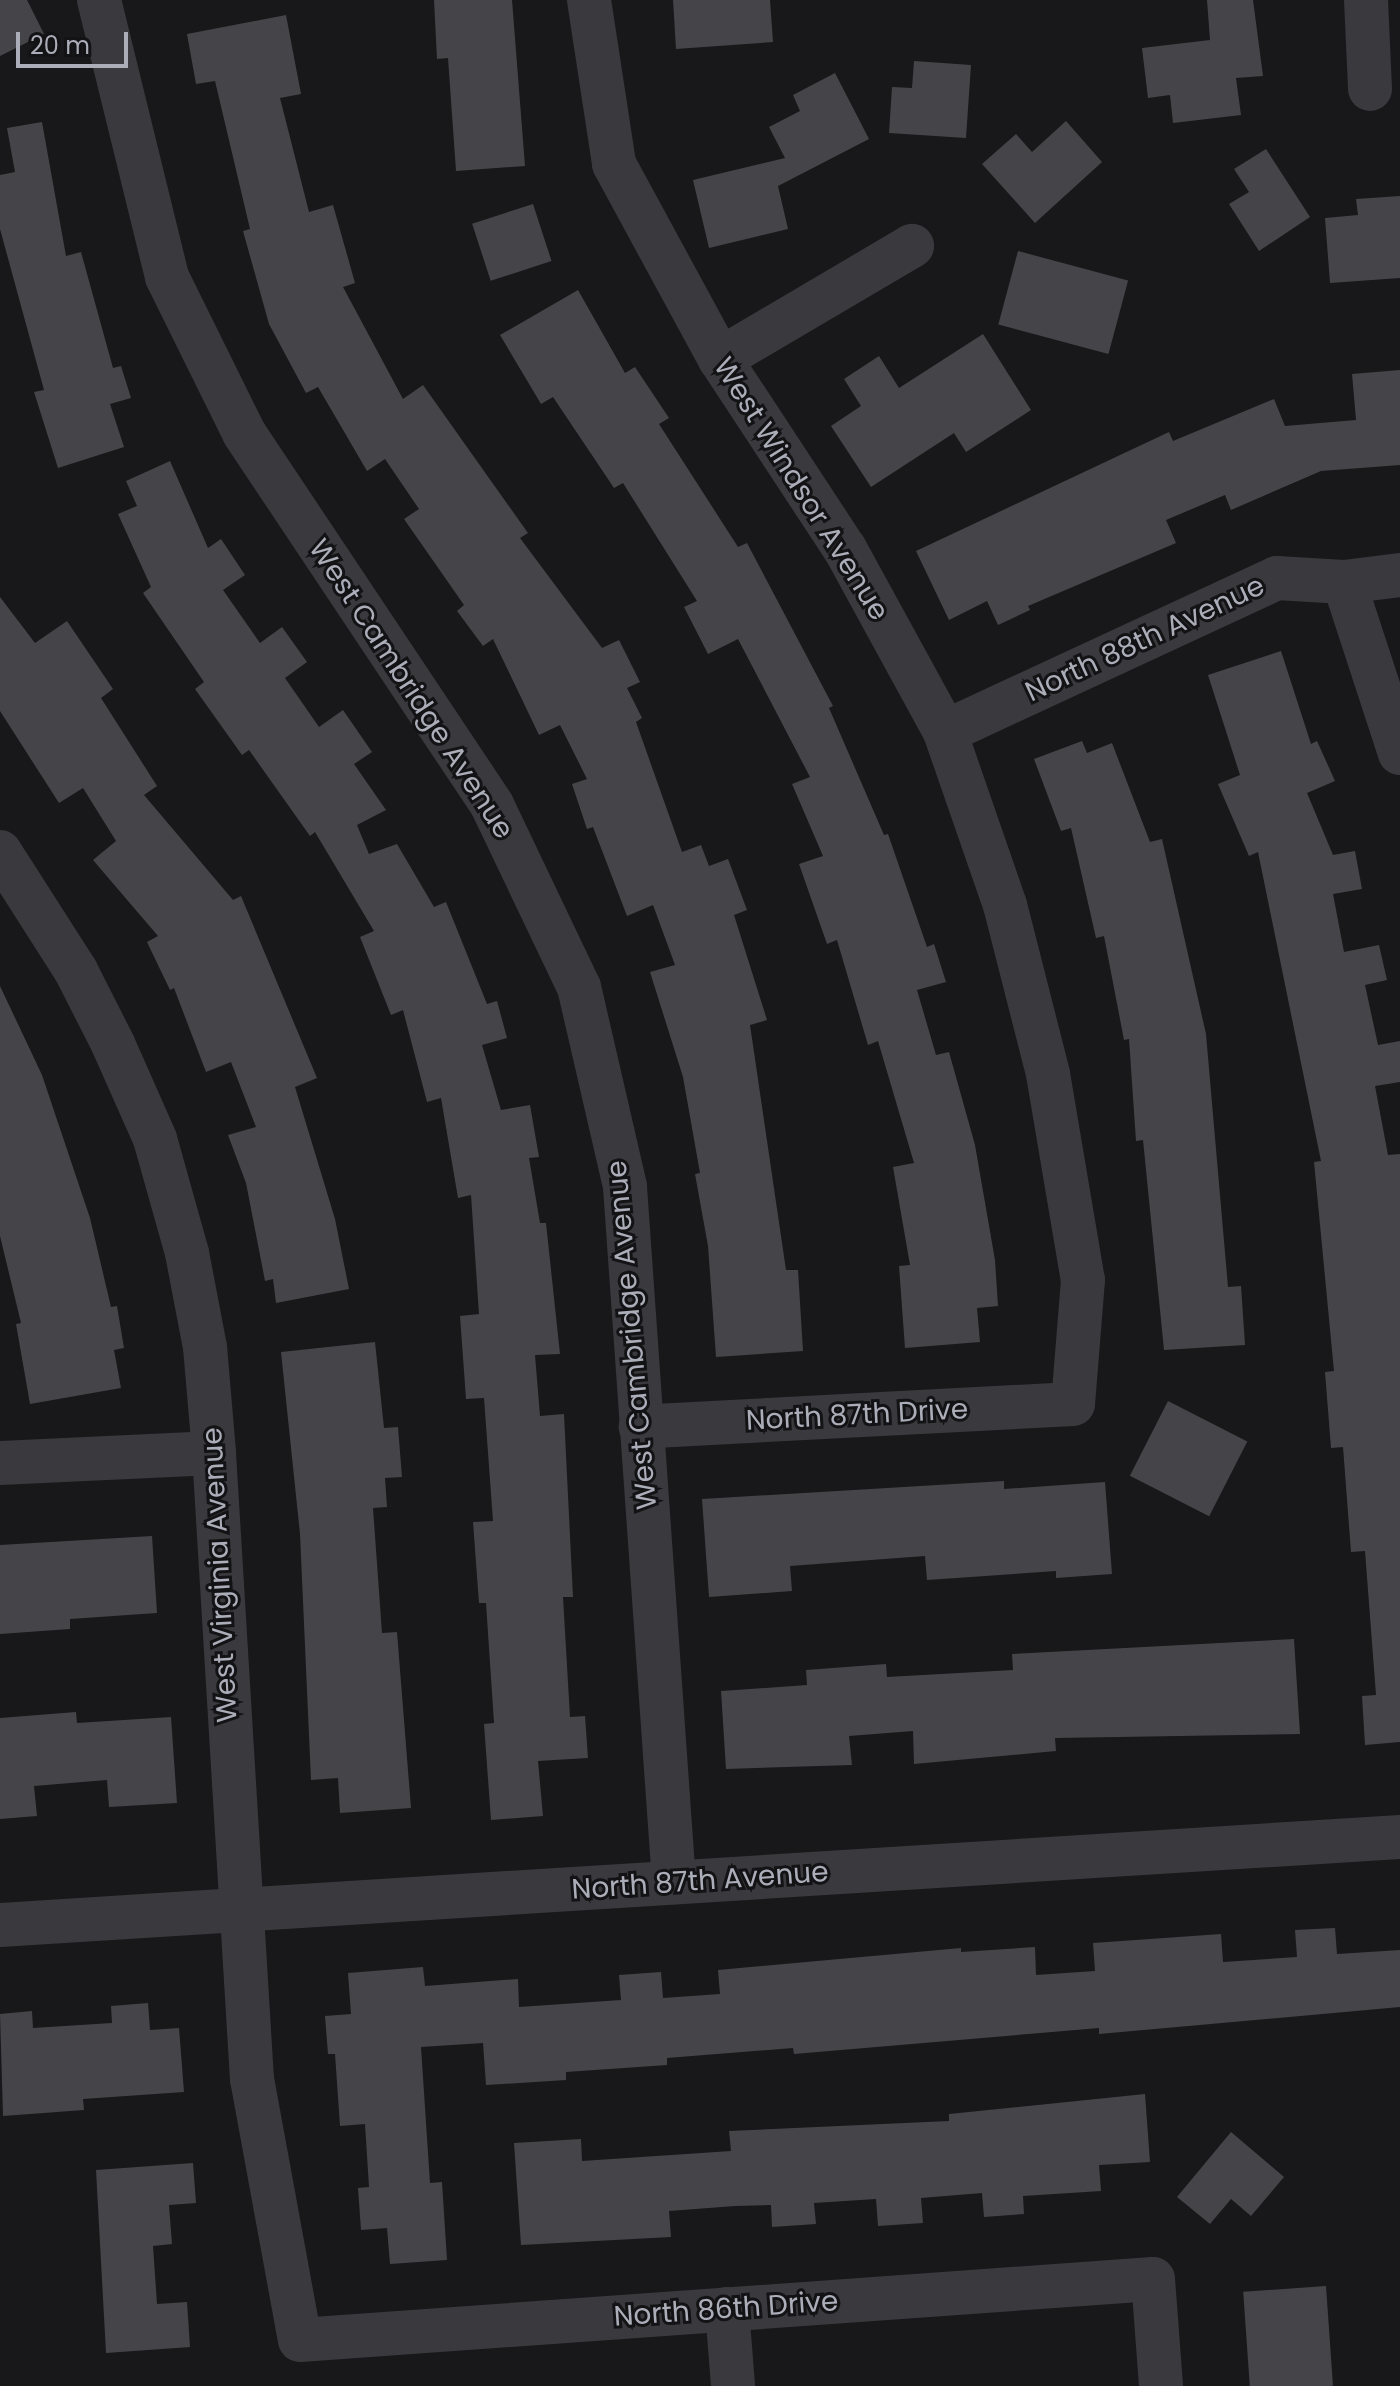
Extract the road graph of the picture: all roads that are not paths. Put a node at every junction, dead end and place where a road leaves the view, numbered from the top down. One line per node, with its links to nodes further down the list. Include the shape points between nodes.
1 (99, 0): 13 (street, West Cambridge Avenue, via 167,277 244,433 492,805 579,987 625,1187)
2 (589, 0): 6 (street, West Windsor Avenue, via 614,164)
3 (1366, 0): 4 (street)
4 (1370, 89)
5 (912, 246): 6 (street)
6 (720, 359): 9 (street, West Windsor Avenue, via 845,549)
7 (1400, 575): 8 (street, North 88th Avenue)
8 (1344, 582): 9 (street, North 88th Avenue, via 1277,578); 10 (street)
9 (945, 732): 12 (street, West Windsor Avenue, via 1005,905 1048,1074 1083,1280)
10 (1400, 753)
11 (0, 852): 14 (street, West Virginia Avenue, via 76,971 155,1139 187,1253 205,1347)
12 (1073, 1404): 13 (street, North 87th Drive)
13 (641, 1427): 17 (street, West Cambridge Avenue)
14 (214, 1453): 15 (street); 18 (street, West Virginia Avenue)
15 (0, 1463)
16 (1400, 1837): 17 (street, North 87th Avenue)
17 (674, 1882): 18 (street, North 87th Avenue)
18 (239, 1910): 19 (street, North 87th Avenue); 21 (street, West Virginia Avenue, via 252,2079)
19 (0, 1925)
20 (727, 2309): 21 (street, North 86th Drive); 22 (street); 23 (street, North 86th Drive, via 1153,2279)
21 (300, 2340)
22 (733, 2386)
23 (1161, 2386)

